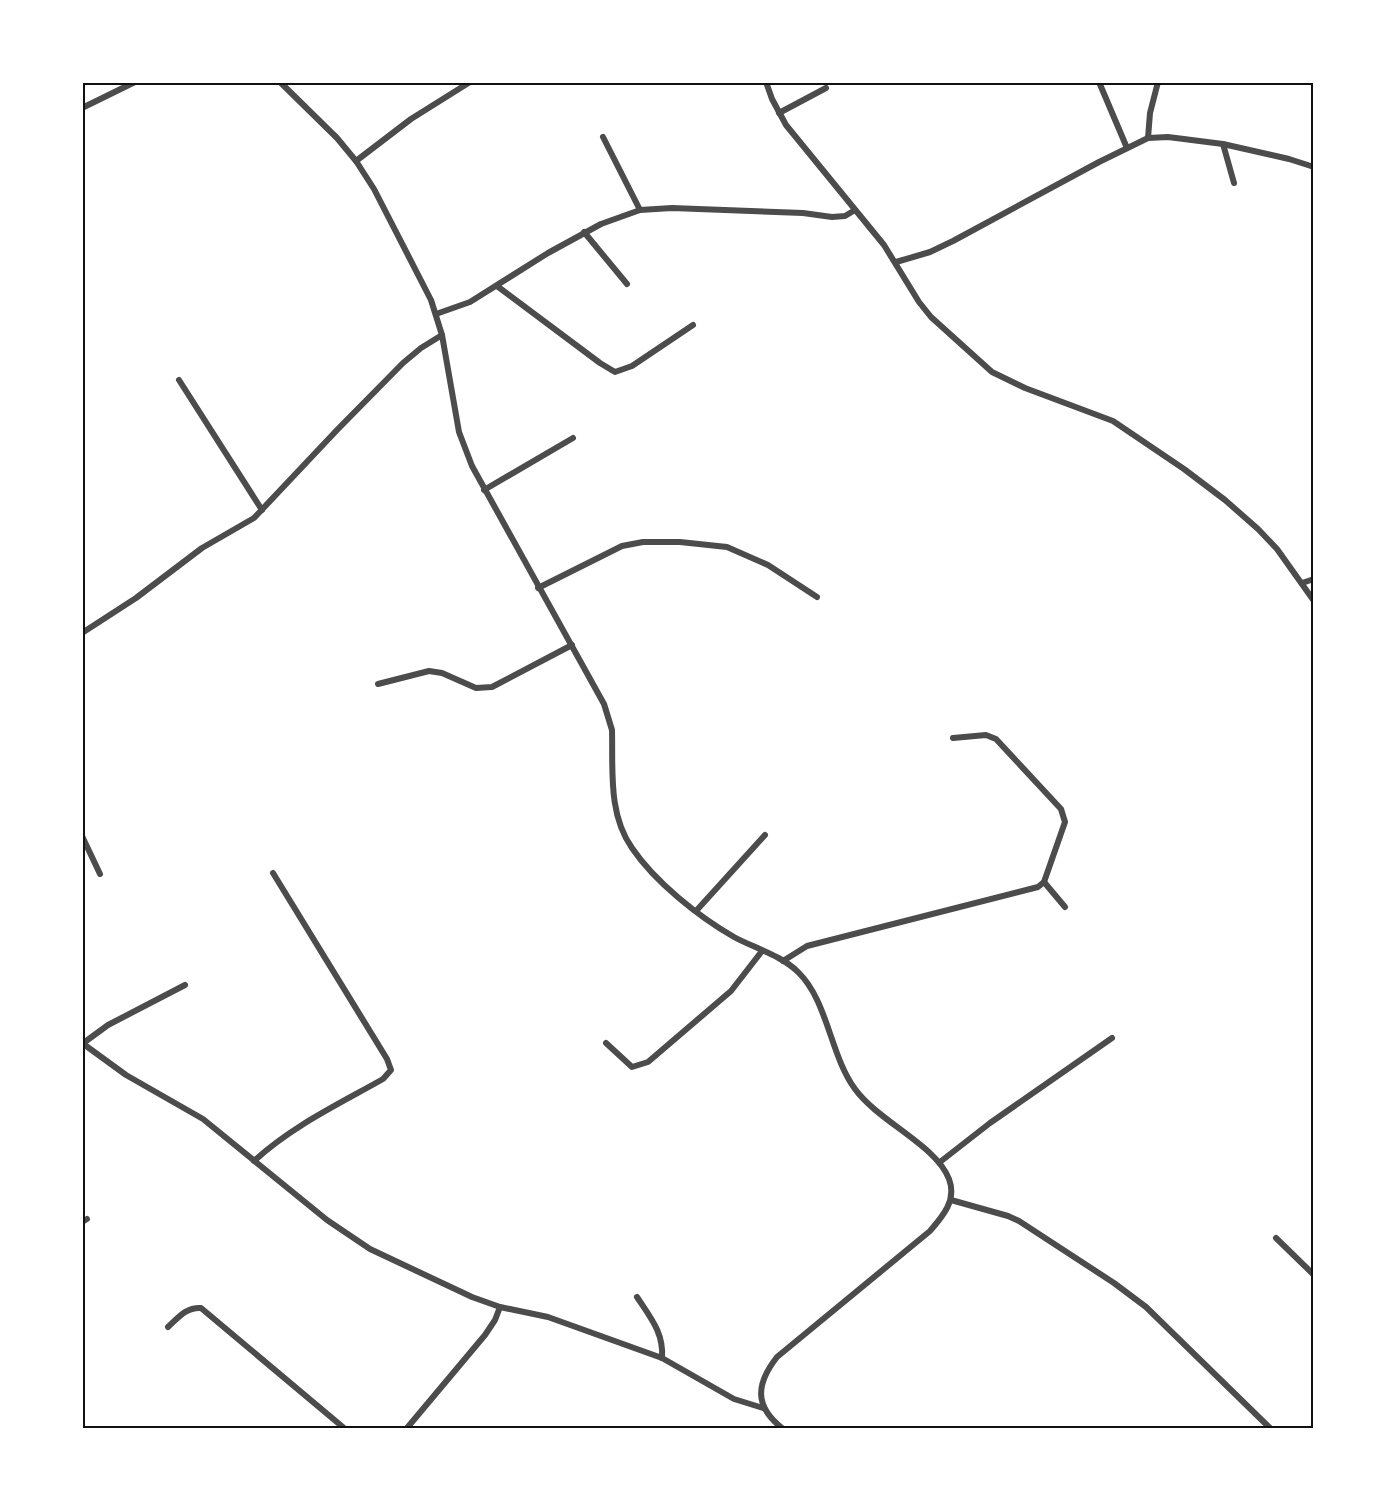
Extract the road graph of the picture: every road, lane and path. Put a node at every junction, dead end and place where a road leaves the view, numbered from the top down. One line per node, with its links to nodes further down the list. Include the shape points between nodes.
1 (135, 82): 8 (street)
2 (280, 82): 14 (street)
3 (470, 82): 14 (street, via 411,119)
4 (766, 82): 9 (street)
5 (1099, 82): 13 (street)
6 (1158, 82): 11 (street)
7 (826, 88): 9 (street)
8 (82, 108)
9 (779, 113): 18 (street)
10 (603, 137): 17 (street)
11 (1148, 138): 12 (street); 13 (street)
12 (1223, 144): 15 (street); 16 (street)
13 (1127, 148): 20 (street, via 953,242)
14 (356, 161): 23 (street)
15 (1314, 167)
16 (1234, 183)
17 (640, 210): 18 (street, via 672,208 832,217); 19 (street)
18 (855, 210): 20 (street)
19 (584, 232): 21 (street); 22 (street)
20 (896, 262): 31 (street, via 931,317 992,372 1122,427 1258,529)
21 (627, 284)
22 (497, 286): 23 (street, via 470,302); 24 (street, via 615,372 632,366)
23 (436, 314): 25 (street)
24 (693, 325)
25 (442, 335): 28 (street, via 459,432); 29 (street, via 403,363)
26 (179, 380): 29 (street)
27 (573, 438): 28 (street)
28 (484, 490): 32 (street)
29 (262, 510): 35 (street)
30 (1314, 579): 31 (street)
31 (1302, 583): 34 (street)
32 (538, 588): 33 (street, via 622,546 680,542 727,547 768,565); 36 (street)
33 (817, 597)
34 (1314, 601)
35 (82, 633)
36 (572, 645): 37 (street, via 492,687 476,688 429,671); 45 (street, via 609,718 618,822 644,863)
37 (378, 684)
38 (953, 738): 43 (street, via 986,735 996,739 1061,809 1065,822)
39 (765, 835): 45 (street)
40 (82, 836): 42 (street)
41 (273, 873): 52 (street, via 391,1070 383,1079 295,1128)
42 (100, 874)
43 (1044, 882): 44 (street); 47 (street, via 1038,887 807,946)
44 (1065, 907)
45 (696, 911): 46 (street)
46 (762, 951): 47 (street); 50 (street, via 731,991 648,1062 632,1067)
47 (783, 961): 53 (street, via 796,970 813,992 845,1074 866,1104)
48 (185, 986): 51 (street, via 108,1025)
49 (1112, 1038): 53 (street)
50 (606, 1043)
51 (83, 1044): 52 (street, via 126,1075 202,1119)
52 (254, 1161): 58 (street, via 370,1249)
53 (940, 1162): 54 (street, via 951,1187)
54 (951, 1200): 61 (street, via 930,1231 777,1357 761,1384); 65 (street, via 1019,1221 1114,1283 1146,1307)
55 (1276, 1238): 56 (street)
56 (1314, 1275)
57 (637, 1297): 60 (street, via 659,1332)
58 (500, 1307): 60 (street, via 548,1317); 63 (street, via 485,1335)
59 (168, 1327): 62 (street, via 185,1311 201,1308)
60 (662, 1358): 61 (street, via 734,1399)
61 (763, 1408): 64 (street)
62 (344, 1428)
63 (409, 1428)
64 (782, 1428)
65 (1270, 1428)

